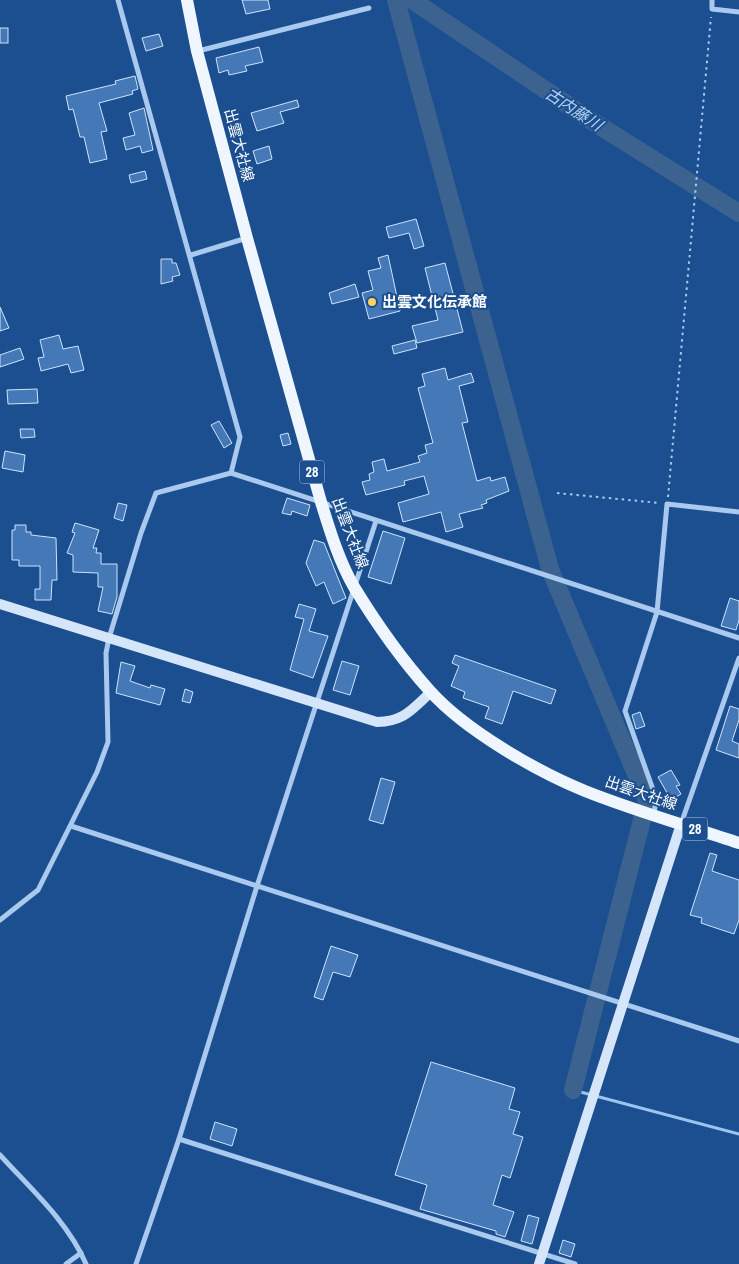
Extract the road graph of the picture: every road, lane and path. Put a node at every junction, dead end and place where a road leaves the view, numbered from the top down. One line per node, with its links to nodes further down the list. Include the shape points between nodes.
1 (118, 0): 9 (street)
2 (187, 0): 7 (main road, 出雲大社線 / 28)
3 (712, 0): 5 (street)
4 (369, 8): 7 (street)
5 (712, 9): 6 (street); 13 (path)
6 (739, 12)
7 (197, 51): 8 (main road, 出雲大社線 / 28)
8 (247, 238): 9 (street); 12 (main road, 出雲大社線 / 28)
9 (191, 255): 10 (street, via 240,437)
10 (231, 474): 12 (street); 19 (street, via 156,493)
11 (557, 493): 13 (path)
12 (321, 502): 15 (street); 16 (main road, 出雲大社線 / 28, via 334,543)
13 (667, 504): 14 (street); 18 (street)
14 (739, 512)
15 (376, 521): 16 (street); 18 (street)
16 (354, 586): 22 (main road, 出雲大社線 / 28); 23 (street)
17 (0, 604): 19 (street)
18 (657, 612): 20 (street); 24 (street, via 625,711 656,798)
19 (109, 638): 23 (street); 26 (street, via 106,653 108,742)
20 (739, 638)
21 (739, 658): 25 (street)
22 (430, 692): 23 (street, via 407,714 393,722 377,722); 24 (main road, 出雲大社線 / 28, via 468,725 525,761 583,790)
23 (316, 704): 28 (street)
24 (653, 815): 25 (main road, 出雲大社線 / 28)
25 (681, 824): 27 (main road, 出雲大社線 / 28); 30 (street)
26 (71, 826): 28 (street); 29 (street, via 38,890)
27 (739, 843)
28 (257, 886): 30 (street); 32 (street)
29 (0, 920)
30 (624, 1003): 31 (street); 34 (street)
31 (739, 1041)
32 (180, 1138): 34 (street); 38 (street)
33 (0, 1155): 35 (street, via 56,1218)
34 (542, 1252): 39 (street); 40 (street)
35 (81, 1253): 36 (street); 37 (street)
36 (66, 1264)
37 (86, 1264)
38 (136, 1264)
39 (539, 1264)
40 (575, 1264)

